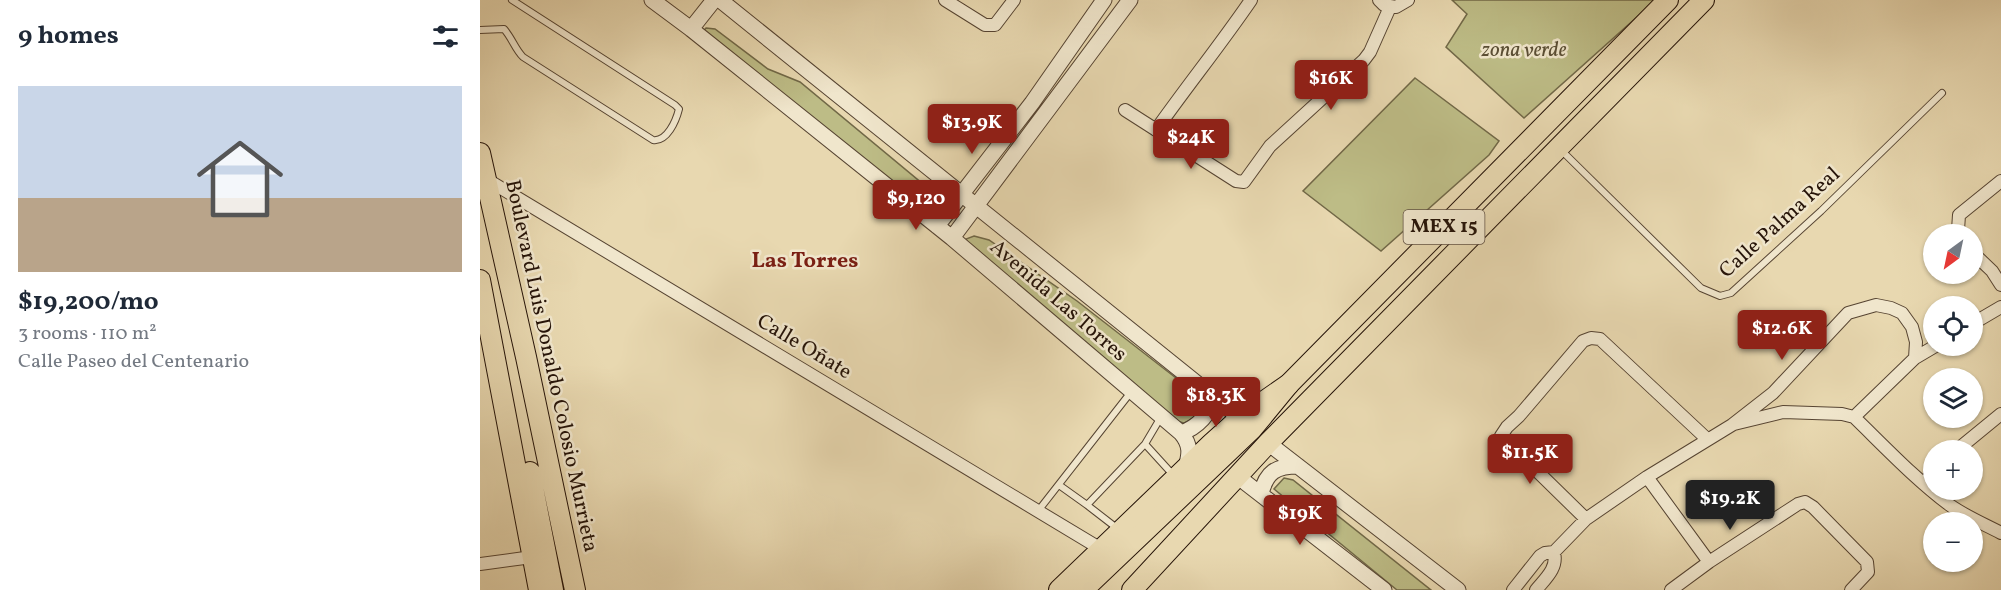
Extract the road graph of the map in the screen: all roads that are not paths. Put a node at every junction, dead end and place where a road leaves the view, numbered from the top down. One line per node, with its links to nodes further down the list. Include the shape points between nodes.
1 (512, 0): 16 (lane, via 675,105 678,115 664,137 653,140 524,57 504,30)
2 (652, 0): 15 (street, Avenida Las Torres)
3 (714, 0): 15 (street)
4 (720, 0): 24 (street, Avenida Las Torres)
5 (945, 0): 6 (street, via 990,26)
6 (1014, 0)
7 (1104, 0): 24 (street)
8 (1130, 0): 25 (street)
9 (1251, 0): 19 (street)
10 (1379, 0): 14 (street)
11 (1408, 0): 14 (street)
12 (1668, 0): 36 (main road, MEX 15)
13 (1704, 0): 20 (main road, MEX 15)
14 (1390, 7): 19 (street, via 1364,60 1270,146 1244,182 1236,181)
15 (691, 28): 27 (street, Avenida Las Torres)
16 (480, 30)
17 (1942, 93): 20 (lane, Calle Palma Real, via 1786,244 1731,292 1720,296 1701,288)
18 (1125, 110): 19 (street)
19 (1156, 130)
20 (1559, 148): 50 (main road, MEX 15)
21 (480, 153): 22 (main road, Boulevard Luis Donaldo Colosio Murrieta)
22 (486, 179): 61 (street, Calle Oñate); 72 (main road, Boulevard Luis Donaldo Colosio Murrieta)
23 (2001, 181): 26 (street, via 1959,215)
24 (962, 195): 25 (street, Avenida Las Torres); 27 (street)
25 (974, 206): 28 (street); 39 (street, Avenida Las Torres)
26 (1958, 224)
27 (936, 226): 28 (street, Avenida Las Torres)
28 (952, 238): 37 (street, Avenida Las Torres)
29 (1983, 262): 31 (street)
30 (480, 280): 41 (main road)
31 (2001, 285)
32 (2001, 307): 33 (street)
33 (1983, 318)
34 (1923, 353): 35 (street)
35 (1915, 358): 38 (street, via 1912,327 1902,313 1876,305 1848,313); 44 (street)
36 (1290, 384): 45 (main road, MEX 15); 74 (main road, MEX 15, via 1252,429)
37 (1132, 392): 43 (street, Avenida Las Torres); 57 (lane)
38 (1773, 393): 40 (street, via 1773,404); 46 (street)
39 (1212, 396): 45 (street, Avenida Las Torres); 47 (street, via 1199,424)
40 (1783, 412): 44 (street); 46 (street)
41 (506, 414): 67 (main road); 71 (main road, via 530,470)
42 (2001, 414): 49 (street)
43 (1161, 417): 47 (street, Avenida Las Torres); 51 (lane)
44 (1854, 417): 56 (street)
45 (1240, 418): 53 (main road, MEX 15)
46 (1732, 425): 48 (street)
47 (1181, 433): 53 (street, via 1190,450)
48 (1707, 439): 55 (street); 62 (street, via 1600,339 1583,341 1501,436 1503,443)
49 (1969, 440)
50 (1268, 443): 52 (street); 54 (main road, MEX 15)
51 (1145, 444): 53 (lane); 60 (lane)
52 (1298, 466): 58 (street, via 1273,471 1264,481); 77 (street)
53 (1180, 472): 63 (main road, MEX 15)
54 (1237, 476): 58 (street); 75 (main road, MEX 15)
55 (1647, 477): 62 (street); 68 (street)
56 (1923, 482)
57 (1059, 485): 60 (lane); 61 (lane)
58 (1261, 494): 76 (street)
59 (1947, 500): 64 (street)
60 (1087, 505): 63 (lane)
61 (1038, 511): 65 (street, Calle Oñate)
62 (1586, 519): 66 (street)
63 (1120, 531): 65 (main road, MEX 15)
64 (2001, 533)
65 (1101, 549): 73 (main road, MEX 15)
66 (1554, 552): 78 (street, via 1540,556); 79 (street, via 1554,567)
67 (532, 557): 69 (street); 70 (main road)
68 (1709, 562): 80 (street); 81 (street, via 1805,502 1867,562 1868,572)
69 (480, 564)
70 (539, 590)
71 (553, 590)
72 (575, 590)
73 (1059, 590)
74 (1083, 590)
75 (1132, 590)
76 (1384, 590)
77 (1458, 590)
78 (1514, 590)
79 (1536, 590)
80 (1671, 590)
81 (1851, 590)

